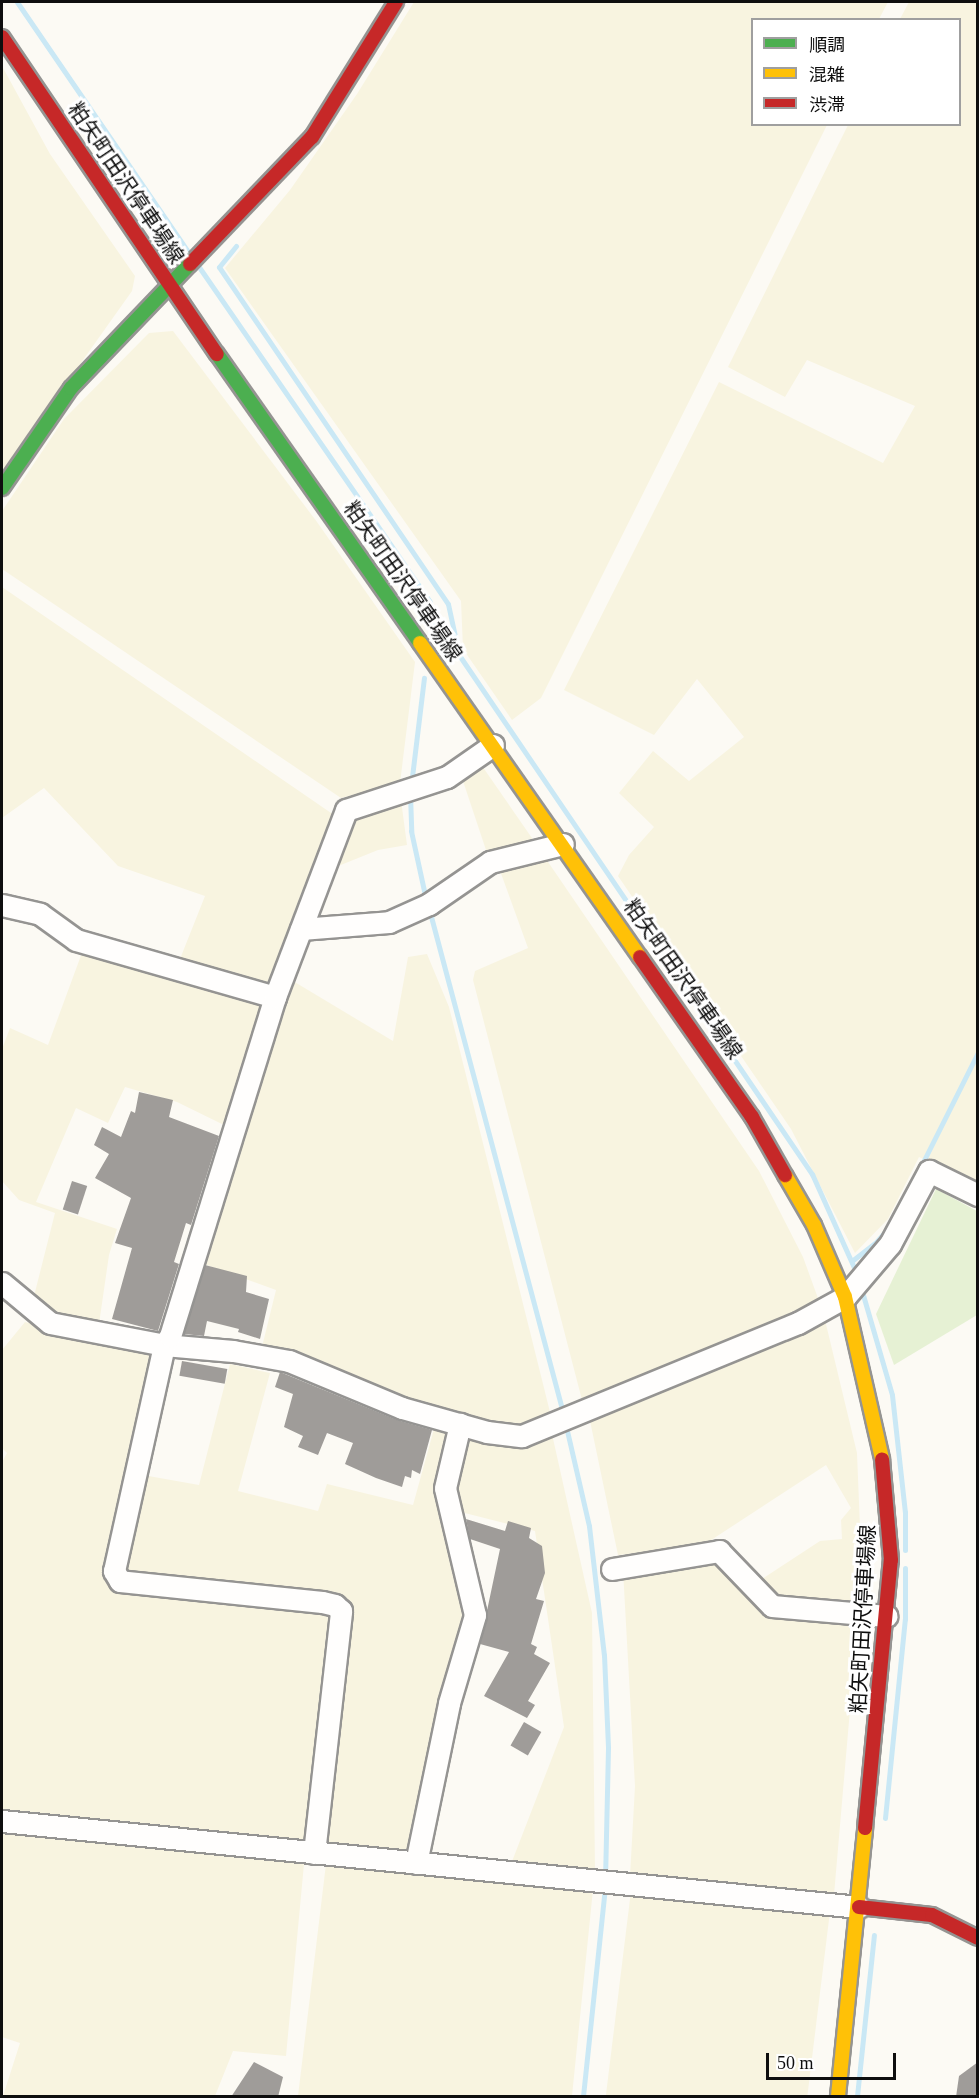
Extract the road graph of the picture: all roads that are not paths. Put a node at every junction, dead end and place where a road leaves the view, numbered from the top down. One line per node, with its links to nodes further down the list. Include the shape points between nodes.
1 (396, 2): 3 (main road, via 312,137)
2 (2, 37): 3 (main road, 粕矢町田沢停車場線)
3 (169, 285): 4 (main road, via 71,388); 5 (main road, 粕矢町田沢停車場線)
4 (2, 488)
5 (493, 745): 6 (main road, 粕矢町田沢停車場線); 8 (street, via 461,770 346,810)
6 (563, 844): 8 (street, via 490,862 417,910 389,922); 12 (main road, 粕矢町田沢停車場線, via 752,1117 814,1225)
7 (2, 904): 9 (street, via 40,914 76,940)
8 (302, 929): 9 (street)
9 (275, 997): 13 (street)
10 (978, 1195): 12 (street, via 929,1171 890,1244)
11 (2, 1283): 13 (street, via 50,1323)
12 (845, 1297): 14 (street, via 798,1323 515,1436); 16 (main road, 粕矢町田沢停車場線, via 884,1467 891,1560)
13 (164, 1346): 14 (street, via 233,1351 289,1361 402,1408); 18 (street, via 115,1577 322,1602 341,1611)
14 (460, 1424): 19 (street, via 445,1488 475,1616 449,1703)
15 (612, 1569): 16 (street, via 719,1551 772,1606)
16 (887, 1616): 20 (main road, 粕矢町田沢停車場線)
17 (2, 1821): 18 (street)
18 (314, 1853): 19 (street)
19 (416, 1863): 20 (street)
20 (859, 1907): 21 (main road, via 932,1915); 22 (main road, 粕矢町田沢停車場線)
21 (978, 1938)
22 (838, 2097)

